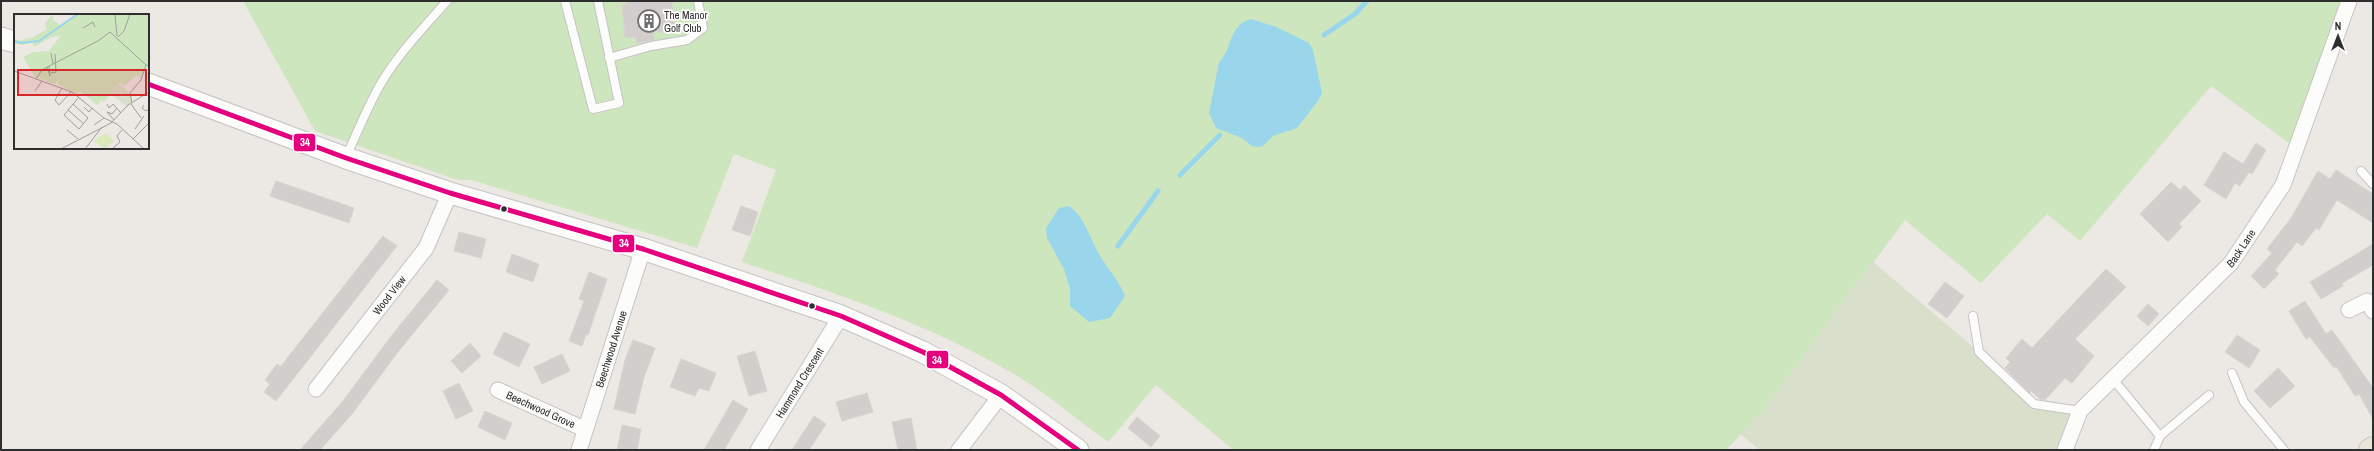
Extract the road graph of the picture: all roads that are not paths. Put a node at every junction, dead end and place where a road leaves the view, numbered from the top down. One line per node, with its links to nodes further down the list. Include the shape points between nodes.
1 (447, 1): 10 (lane, via 419,32 381,84)
2 (565, 1): 8 (lane, via 593,109 619,103)
3 (598, 1): 8 (lane)
4 (698, 1): 8 (lane, via 703,28 687,40 651,46)
5 (2349, 1): 20 (street, Back Lane, via 2283,185 2232,263)
6 (1, 38): 7 (main road)
7 (14, 42)
8 (609, 58)
9 (149, 84): 10 (main road)
10 (346, 158): 13 (main road)
11 (2361, 171): 12 (lane)
12 (2373, 184)
13 (450, 193): 14 (main road); 21 (street, Wood View, via 426,248)
14 (643, 249): 17 (main road); 26 (street, Beechwood Avenue)
15 (2371, 303): 16 (street)
16 (2349, 310)
17 (840, 316): 23 (main road, via 923,352); 30 (street, Hammond Crescent)
18 (1974, 316): 25 (lane, via 1979,352 2034,404)
19 (2232, 372): 35 (lane, via 2244,402)
20 (2112, 378): 25 (street, Back Lane); 27 (lane)
21 (316, 389)
22 (498, 390): 26 (street, Beechwood Grove)
23 (1001, 395): 31 (street); 32 (main road)
24 (2209, 395): 27 (lane)
25 (2080, 411): 33 (street, Back Lane)
26 (584, 429): 29 (street, Beechwood Avenue)
27 (2160, 436): 34 (lane)
28 (2373, 448): 36 (main road)
29 (579, 450)
30 (758, 450)
31 (959, 450)
32 (1078, 450)
33 (2065, 450)
34 (2154, 450)
35 (2284, 450)
36 (2370, 450)

